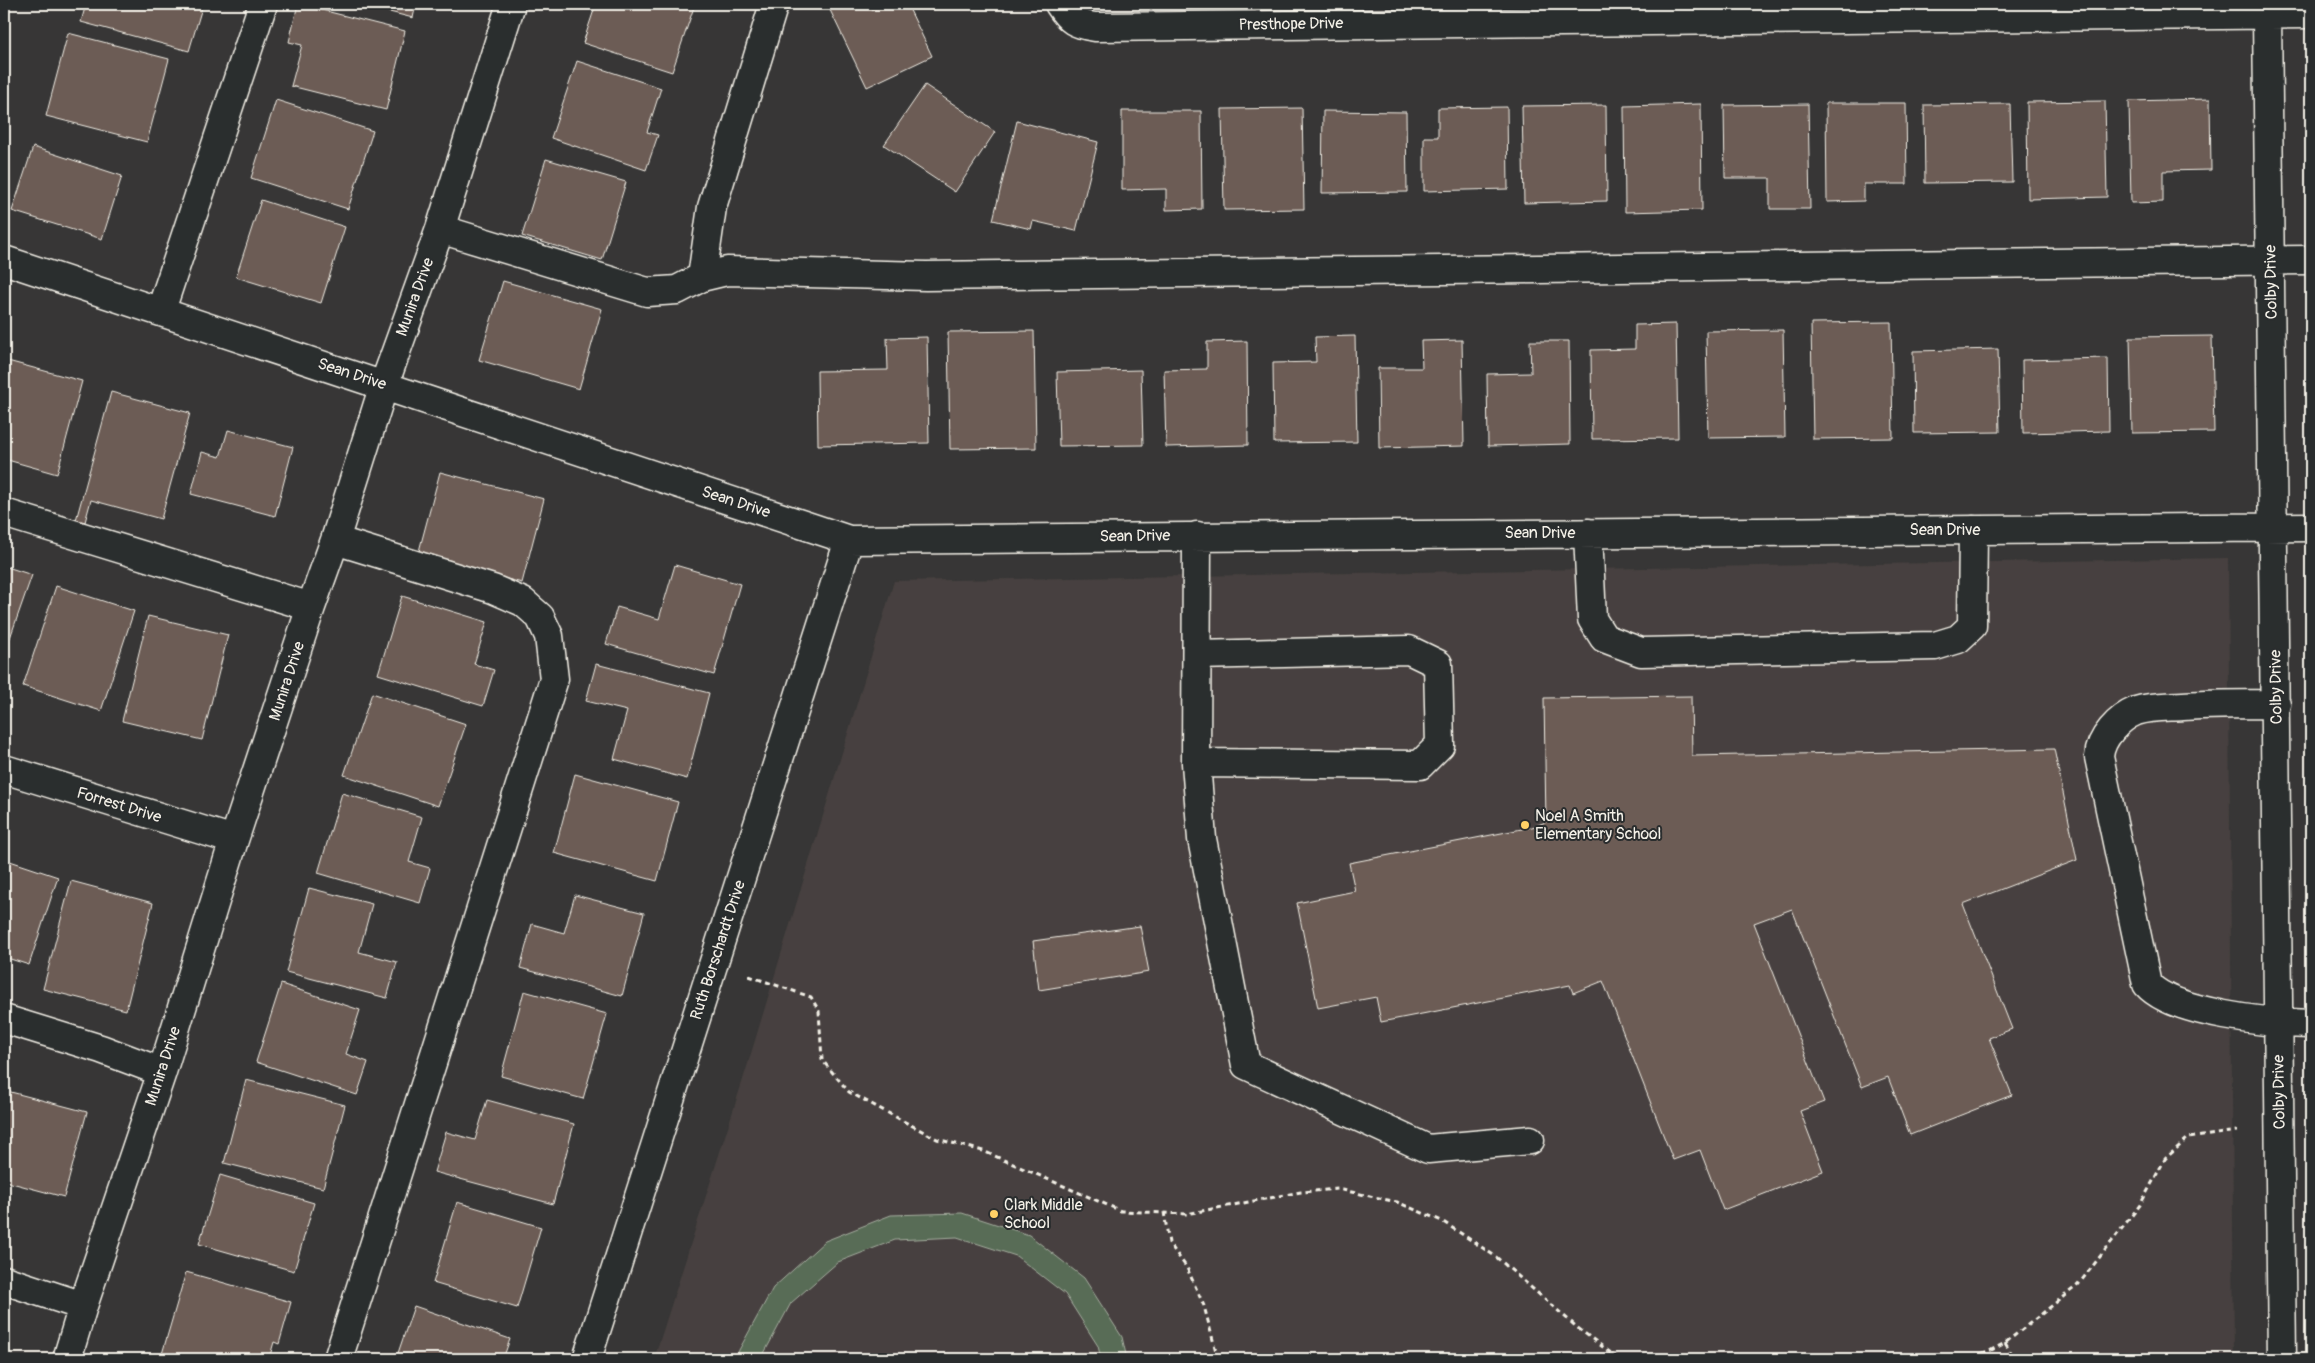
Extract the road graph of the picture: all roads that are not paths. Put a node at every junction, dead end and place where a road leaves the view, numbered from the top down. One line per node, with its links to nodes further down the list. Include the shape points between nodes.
1 (262, 4): 12 (street)
2 (511, 4): 7 (street, Munira Drive)
3 (774, 4): 11 (street, via 712,207)
4 (1059, 4): 5 (street, Presthope Drive, via 1067,17 1079,24 1095,26)
5 (2267, 14): 6 (street, Presthope Drive); 9 (street, Colby Drive)
6 (2311, 14)
7 (440, 229): 11 (street, via 647,292 677,290); 13 (street, Munira Drive)
8 (4, 260): 12 (street, Sean Drive)
9 (2271, 260): 10 (street); 11 (street, via 926,276 727,271); 16 (street, Colby Drive)
10 (2311, 260)
11 (702, 277)
12 (161, 310): 13 (street, Sean Drive)
13 (384, 385): 20 (street, Munira Drive); 21 (street, Sean Drive)
14 (4, 513): 22 (street)
15 (2311, 526): 16 (street, Sean Drive)
16 (2274, 527): 17 (street, Sean Drive); 24 (street, Colby Drive)
17 (1973, 530): 18 (street, Sean Drive); 18 (street, via 1972,626 1958,639 1935,646 1641,652 1604,638 1592,619)
18 (1588, 533): 19 (street, Sean Drive)
19 (1197, 536): 21 (street, Sean Drive); 23 (street)
20 (335, 540): 22 (street, Munira Drive); 36 (street, via 492,589 522,602 540,617 549,636 554,679)
21 (849, 540): 37 (street, Ruth Borschardt Drive)
22 (311, 607): 27 (street, Munira Drive)
23 (1198, 655): 25 (street); 25 (street, via 1409,650 1438,664 1440,745 1420,765)
24 (2276, 704): 29 (street, Colby Drive); 29 (street, via 2161,707 2135,712 2102,741 2099,757 2147,984 2156,994 2170,1001 2236,1017)
25 (1196, 763): 32 (street, via 1202,838 1246,1064 1428,1149)
26 (4, 769): 27 (street, Forrest Drive)
27 (234, 840): 31 (street, Munira Drive)
28 (4, 1020): 31 (street, via 101,1048)
29 (2278, 1023): 30 (street); 38 (street, Colby Drive)
30 (2311, 1024)
31 (162, 1072): 34 (street, Munira Drive)
32 (1530, 1140)
33 (4, 1280): 34 (street)
34 (83, 1306): 35 (street, Munira Drive)
35 (68, 1359)
36 (338, 1359)
37 (587, 1359)
38 (2282, 1359)

